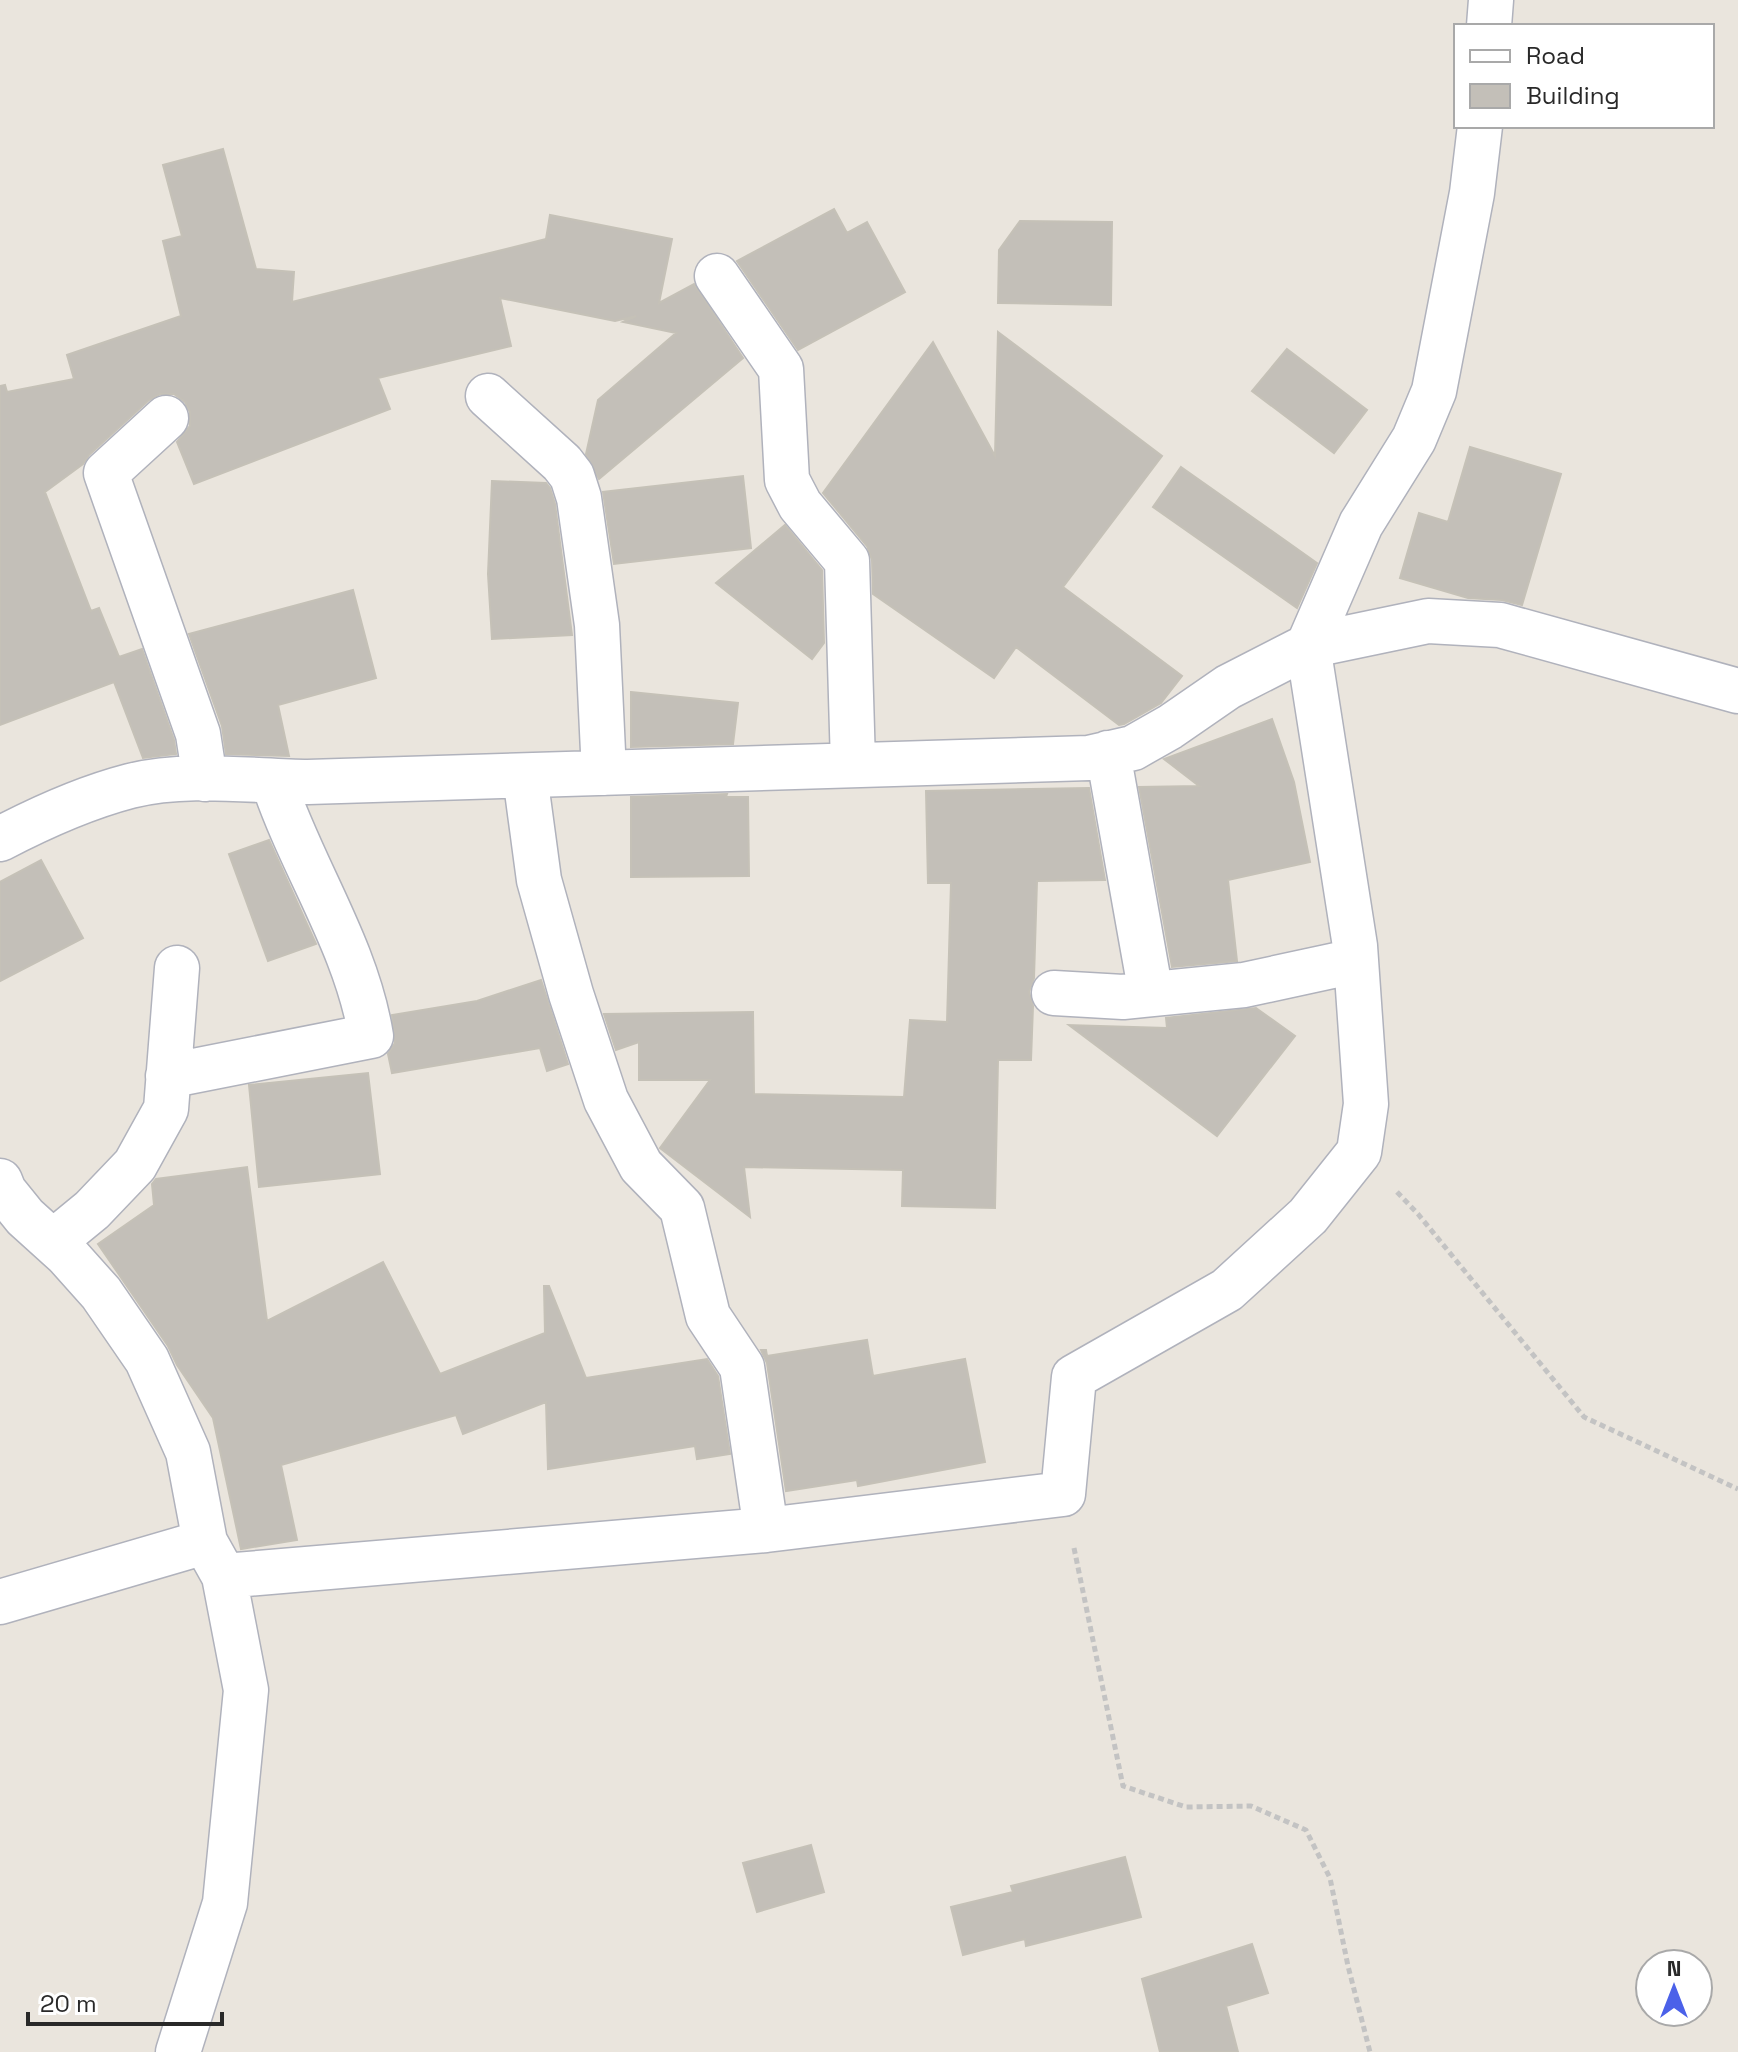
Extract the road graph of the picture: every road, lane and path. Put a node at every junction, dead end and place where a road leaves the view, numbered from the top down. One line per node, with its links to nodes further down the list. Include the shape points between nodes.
1 (1491, 0): 2 (street)
2 (1489, 24)
3 (1480, 128): 7 (street, via 1434,391 1414,439 1361,524)
4 (717, 276): 10 (street, via 781,369 787,480 800,505 847,561)
5 (488, 396): 11 (street, via 562,463 579,498 597,625)
6 (166, 418): 13 (street, via 106,473 198,734)
7 (1308, 646): 8 (street, via 1428,621 1500,625); 9 (street, via 1228,687 1133,748); 16 (street)
8 (1738, 691)
9 (1108, 753): 10 (street, via 1089,758); 19 (street)
10 (853, 764): 11 (street)
11 (604, 773): 12 (street)
12 (525, 776): 14 (street); 26 (street, via 539,880 606,1100 641,1166 682,1208 708,1316 742,1367)
13 (205, 779): 14 (street); 15 (street, via 133,786 66,806)
14 (273, 781): 20 (street, via 288,826 349,954 371,1036)
15 (0, 839)
16 (1355, 961): 19 (street, via 1244,985); 21 (street, via 1366,1104)
17 (177, 968): 20 (street)
18 (1054, 993): 19 (street)
19 (1151, 994)
20 (168, 1076): 23 (street, via 166,1109 135,1165)
21 (1359, 1152): 24 (path, via 1418,1214 1584,1417); 25 (street, via 1308,1216 1227,1290 1074,1377)
22 (0, 1181): 23 (street, via 25,1217)
23 (53, 1242): 27 (street, via 101,1293 147,1360 188,1452)
24 (1738, 1489)
25 (1063, 1494): 26 (street); 30 (path, via 1123,1786 1186,1807 1251,1806 1306,1830 1330,1878)
26 (766, 1530): 27 (street)
27 (214, 1559): 28 (street); 29 (street, via 246,1690 225,1903)
28 (0, 1602)
29 (178, 2052)
30 (1370, 2052)

